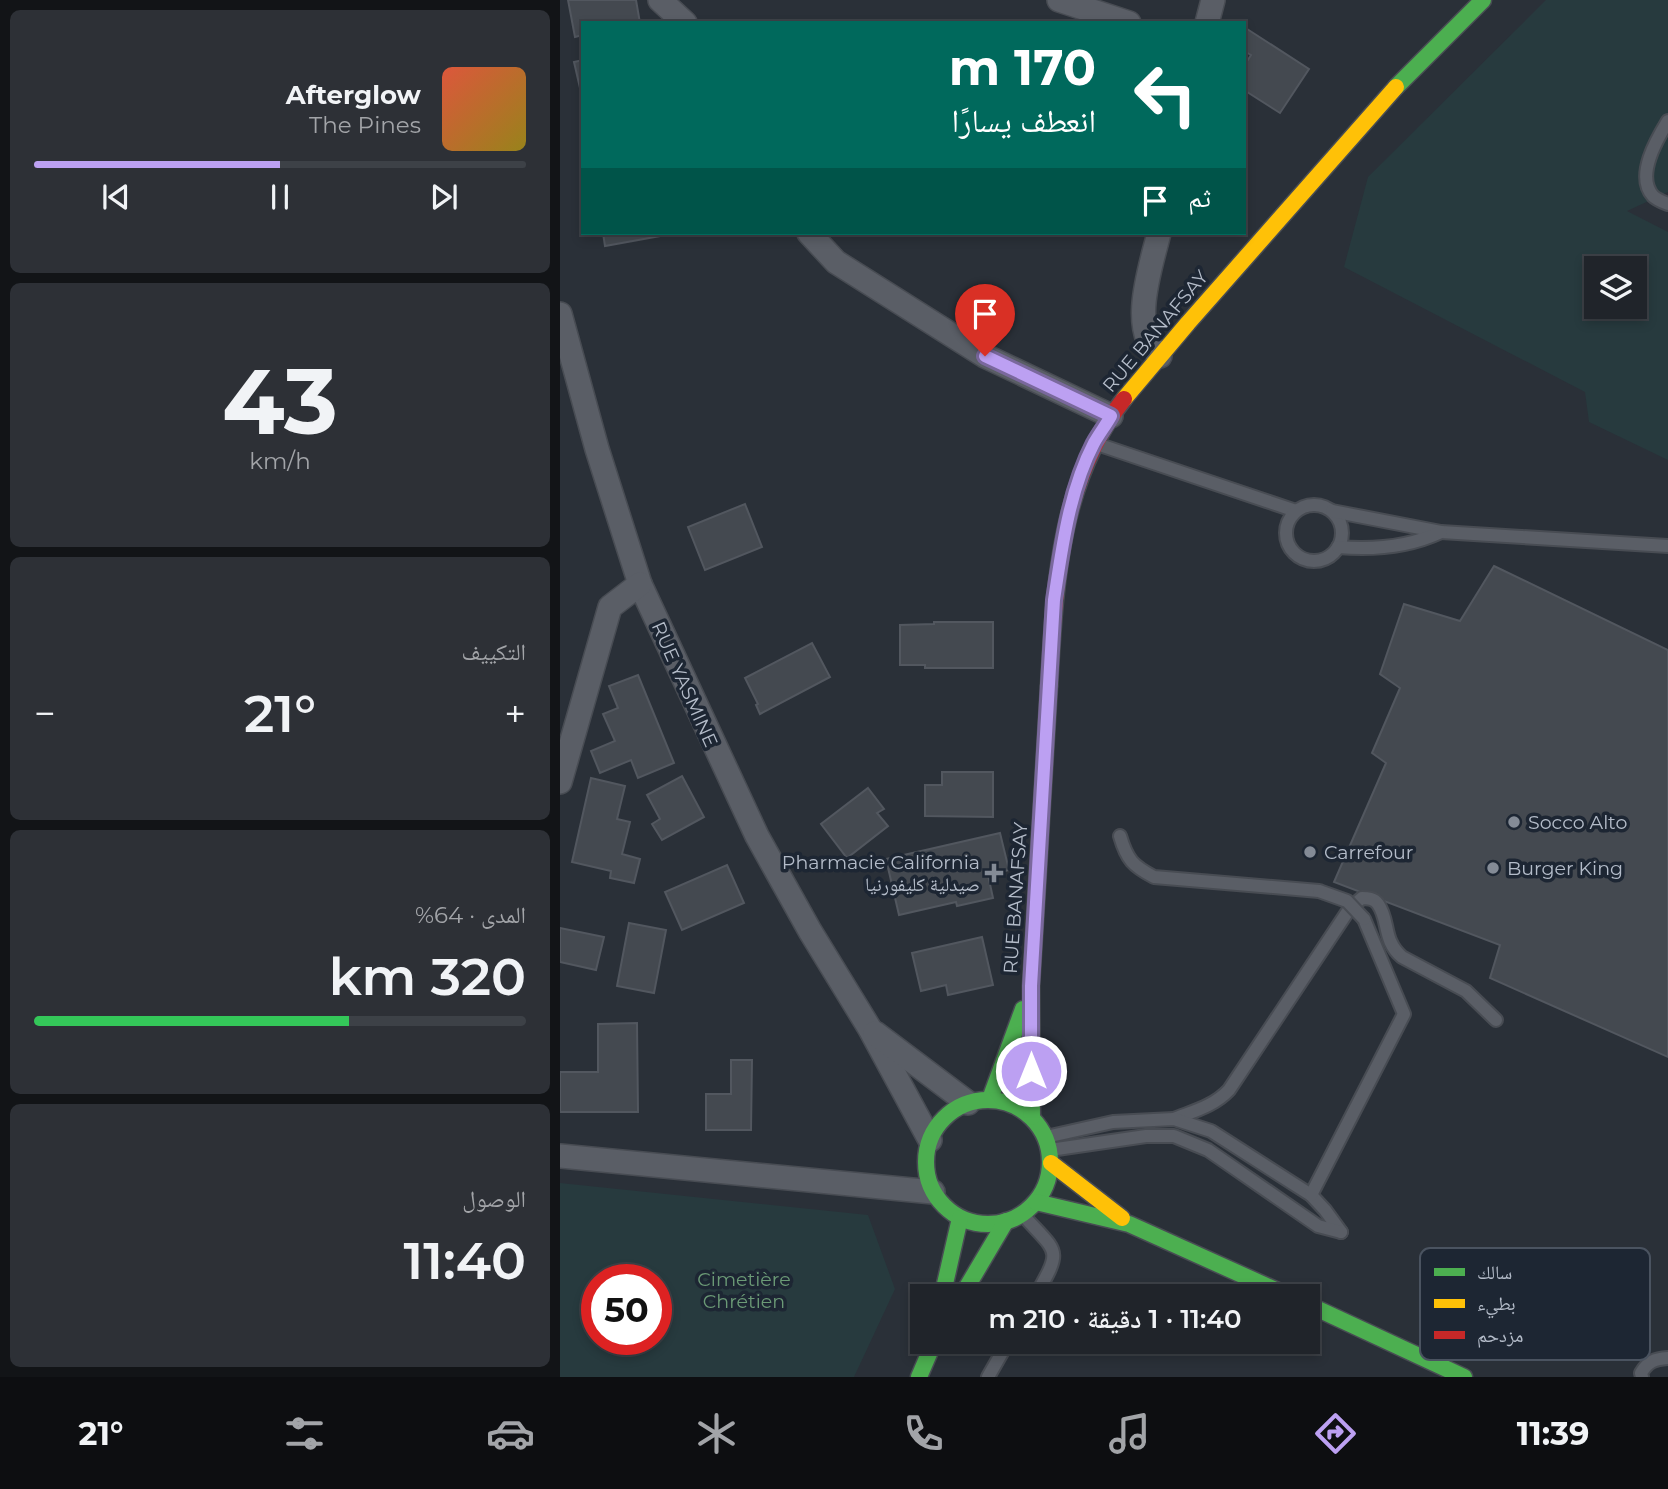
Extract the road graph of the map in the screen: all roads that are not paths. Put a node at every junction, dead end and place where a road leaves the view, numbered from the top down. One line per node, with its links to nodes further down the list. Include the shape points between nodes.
1 (660, 0): 5 (street)
2 (1059, 0): 6 (street)
3 (1213, 0): 7 (street)
4 (1483, 0): 13 (main road, RUE BANAFSAY, via 1410,71)
5 (683, 21)
6 (1123, 21)
7 (1208, 21)
8 (1668, 121): 9 (lane, via 1650,160 1647,181 1652,195)
9 (1668, 204)
10 (811, 235): 14 (street, via 836,262 985,356)
11 (1159, 235): 13 (street, via 1144,294 1144,332)
12 (560, 314): 21 (street, RUE YASMINE)
13 (1160, 356): 14 (main road, RUE BANAFSAY)
14 (1111, 416): 15 (main road, RUE BANAFSAY)
15 (1094, 443): 16 (lane); 24 (main road, RUE BANAFSAY, via 1072,502 1054,600)
16 (1296, 511): 17 (lane, via 1314,505); 20 (lane, via 1286,528 1289,547 1296,554 1314,561)
17 (1332, 511): 18 (lane); 20 (lane, via 1342,528)
18 (1441, 532): 19 (lane); 20 (lane, via 1424,540 1374,548)
19 (1668, 546)
20 (1338, 547)
21 (640, 584): 22 (street, via 610,607); 26 (street, RUE YASMINE, via 757,836)
22 (560, 782)
23 (1120, 836): 34 (lane, bridge, via 1125,854 1137,868 1154,877 1319,891 1347,901 1364,919 1404,1014)
24 (1031, 986): 27 (main road, RUE BANAFSAY); 28 (main road, RUE BANAFSAY)
25 (1496, 1020): 29 (lane, via 1466,991 1394,950 1378,904 1362,898 1350,908 1229,1090 1209,1106)
26 (870, 1029): 27 (street, RUE YASMINE); 30 (street, RUE YASMINE)
27 (979, 1101): 28 (main road, via 1012,1104); 30 (main road, via 951,1111)
28 (1032, 1116): 31 (main road)
29 (1174, 1119): 31 (lane, via 1113,1122); 34 (lane, via 1211,1131)
30 (930, 1140): 33 (main road, via 926,1166)
31 (1049, 1150): 34 (lane, via 1174,1136 1208,1150 1318,1226 1341,1232); 35 (main road, via 1047,1183); 39 (main road)
32 (560, 1156): 33 (street)
33 (933, 1192): 37 (main road)
34 (1311, 1195)
35 (1036, 1202): 36 (main road); 39 (main road)
36 (1022, 1214): 38 (main road); 42 (lane, via 1055,1256)
37 (960, 1218): 38 (main road, via 983,1224); 40 (main road)
38 (1006, 1221): 41 (main road)
39 (1129, 1224): 43 (main road)
40 (945, 1284)
41 (969, 1284)
42 (1042, 1284)
43 (1262, 1284)
44 (1320, 1310): 47 (main road)
45 (928, 1354): 50 (main road)
46 (1001, 1354): 51 (lane)
47 (1420, 1357)
48 (1668, 1358): 53 (lane, via 1646,1365)
49 (1427, 1360): 52 (main road)
50 (919, 1377)
51 (988, 1377)
52 (1464, 1377)
53 (1642, 1377)

